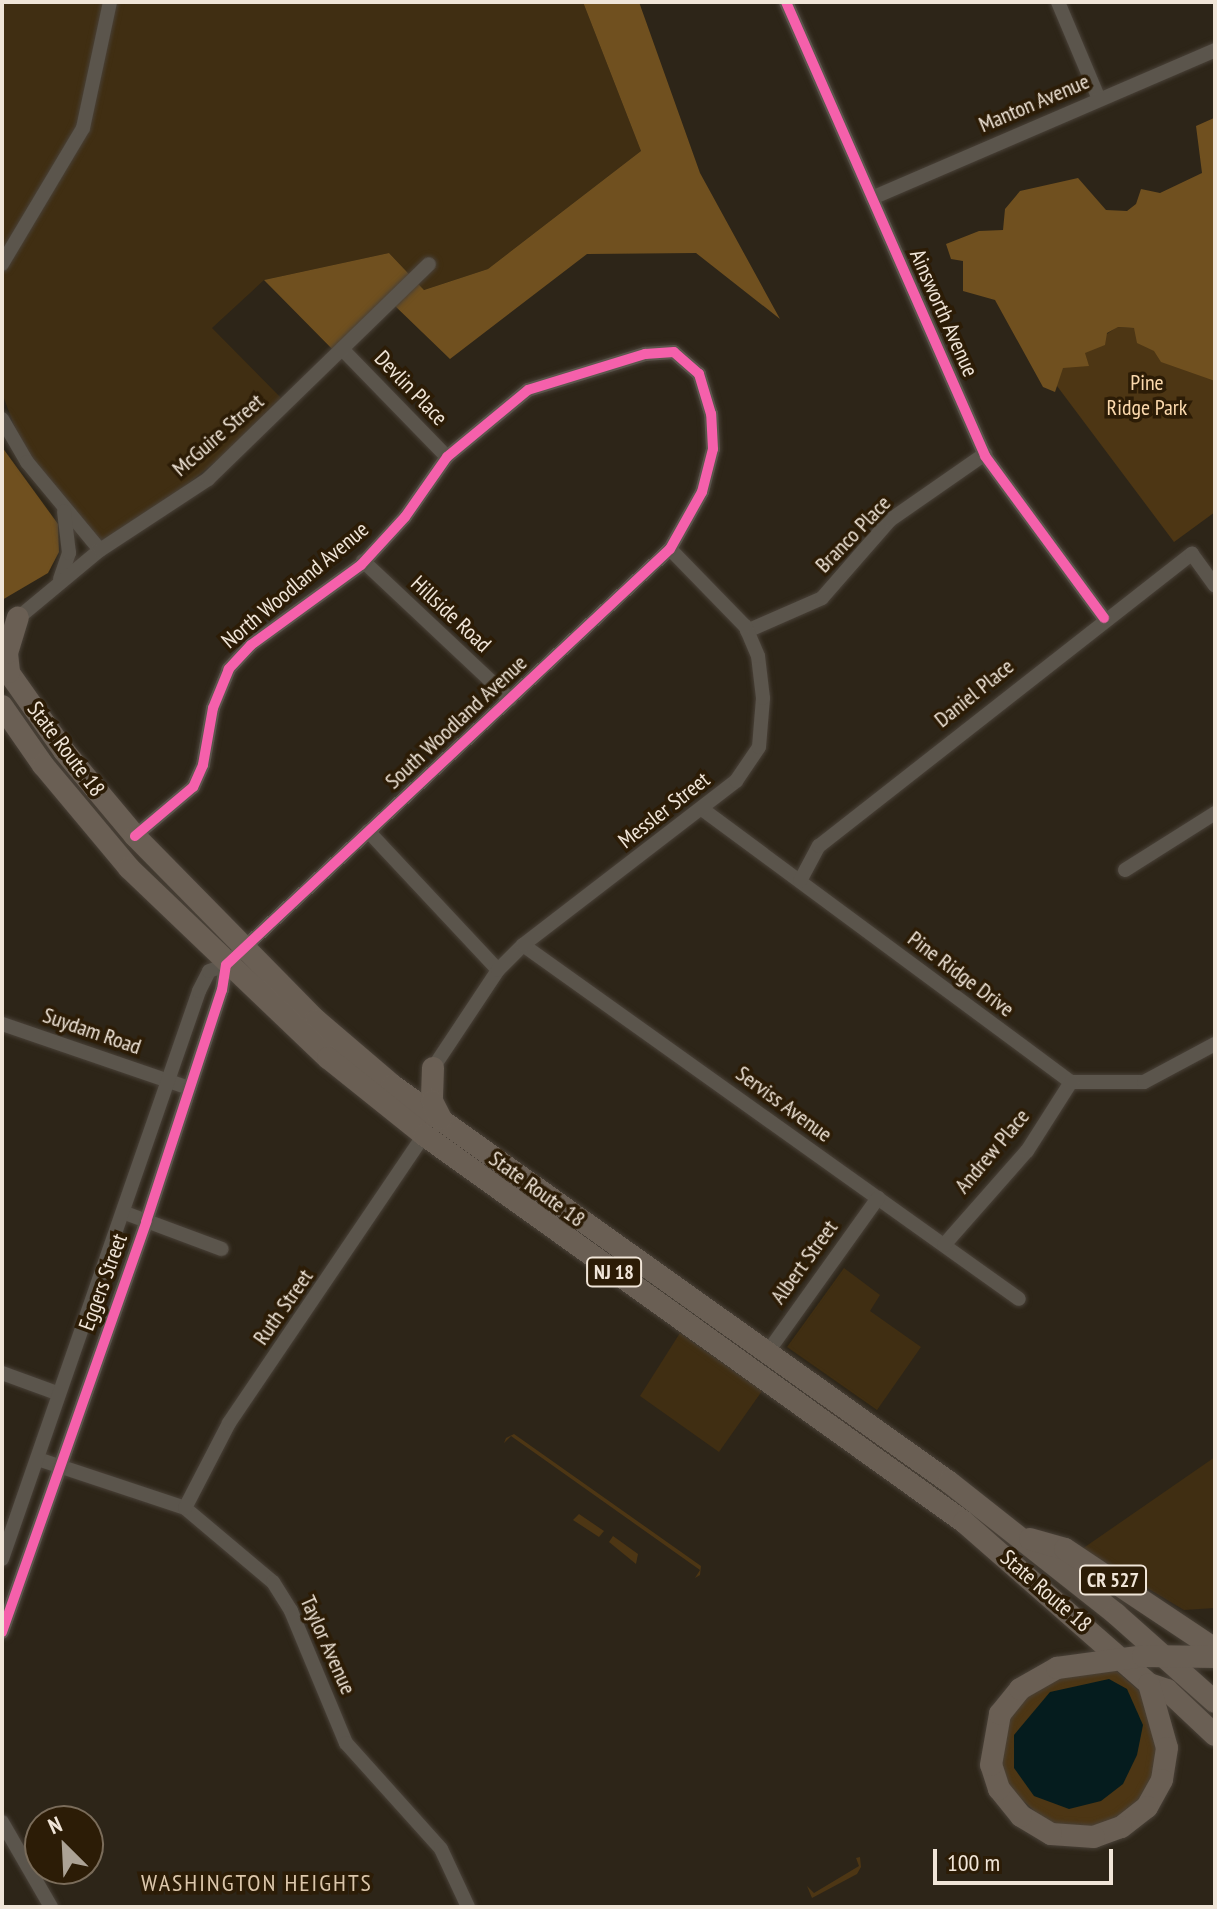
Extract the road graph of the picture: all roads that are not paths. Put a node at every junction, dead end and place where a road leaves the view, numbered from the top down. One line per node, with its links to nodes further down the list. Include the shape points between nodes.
1 (110, 2): 7 (street, via 83,128)
2 (786, 2): 6 (street, Ainsworth Avenue)
3 (1058, 2): 5 (street)
4 (1215, 50): 5 (street, Manton Avenue)
5 (1099, 99): 6 (street, Manton Avenue)
6 (872, 198): 12 (street, Ainsworth Avenue)
7 (2, 264)
8 (429, 264): 9 (street, McGuire Street)
9 (343, 350): 13 (street, Devlin Place); 18 (street, McGuire Street, via 208,479)
10 (2, 419): 14 (street)
11 (2, 430): 14 (street)
12 (985, 454): 22 (street, Ainsworth Avenue); 24 (street, Branco Place, via 890,520 822,598)
13 (447, 457): 16 (street, North Woodland Avenue, via 528,390 645,354 674,352 699,374 711,414 713,449 702,492); 19 (street, North Woodland Avenue, via 405,517)
14 (27, 462): 15 (street)
15 (61, 503): 18 (street); 20 (street, via 69,553)
16 (688, 516): 17 (street, South Woodland Avenue)
17 (670, 549): 24 (street, Messler Street); 26 (street, South Woodland Avenue)
18 (100, 550): 20 (street, McGuire Street)
19 (363, 561): 26 (street, Hillside Road); 31 (street, North Woodland Avenue, via 251,645 229,669 193,787)
20 (55, 586): 23 (street, McGuire Street)
21 (1215, 586): 22 (street, Daniel Place, via 1192,554)
22 (1104, 618): 33 (street, Daniel Place, via 819,846)
23 (10, 619): 25 (highway)
24 (747, 631): 28 (street, Messler Street, via 758,656 763,698 759,747 736,781)
25 (5, 667): 31 (highway, State Route 18 / NJ 18, via 64,751)
26 (510, 699): 30 (street, South Woodland Avenue)
27 (2, 706): 36 (highway, State Route 18 / NJ 18, via 43,765 129,868)
28 (702, 809): 33 (street, Pine Ridge Drive); 34 (street, Messler Street)
29 (1215, 813): 32 (street)
30 (368, 831): 35 (street, South Woodland Avenue); 37 (street)
31 (135, 836): 35 (highway, State Route 18 / NJ 18)
32 (1125, 870)
33 (800, 881): 42 (street, Pine Ridge Drive)
34 (523, 945): 37 (street, Messler Street); 47 (street, Serviss Avenue)
35 (240, 947): 36 (street, Eggers Street); 43 (highway, State Route 18 / NJ 18)
36 (226, 965): 41 (street, Eggers Street, via 209,971); 44 (street, Eggers Street); 46 (highway, State Route 18 / NJ 18)
37 (498, 970): 40 (street, Messler Street)
38 (2, 1024): 41 (street, Suydam Road)
39 (1215, 1044): 42 (street, via 1144,1082)
40 (433, 1068): 43 (highway, via 414,1082); 45 (highway, via 432,1101)
41 (168, 1081): 44 (street, Suydam Road); 48 (street, Eggers Street)
42 (1071, 1082): 50 (street, Andrew Place, via 1027,1151)
43 (392, 1085): 45 (highway, State Route 18 / NJ 18)
44 (189, 1088): 49 (street, Eggers Street)
45 (441, 1119): 53 (highway, State Route 18 / NJ 18)
46 (424, 1135): 58 (street, Ruth Street, via 229,1423); 65 (highway, State Route 18 / NJ 18, via 964,1522)
47 (878, 1198): 50 (street, Serviss Avenue); 53 (street, Albert Street)
48 (125, 1213): 49 (street); 55 (street, Eggers Street)
49 (146, 1222): 51 (street); 57 (street, Eggers Street)
50 (944, 1245): 52 (street, Serviss Avenue)
51 (222, 1249)
52 (1019, 1299)
53 (767, 1353): 59 (highway, State Route 18 / NJ 18)
54 (2, 1373): 55 (street)
55 (57, 1393): 56 (street, Eggers Street)
56 (38, 1459): 57 (street, Taylor Avenue); 60 (street, Eggers Street)
57 (60, 1466): 58 (street, Taylor Avenue); 61 (street, Eggers Street)
58 (185, 1508): 70 (street, Taylor Avenue, via 273,1582 291,1611 346,1743 441,1849)
59 (1018, 1535): 63 (highway, CR 527, via 1065,1549); 65 (highway, State Route 18 / NJ 18)
60 (2, 1559)
61 (8, 1598): 62 (street, Eggers Street)
62 (2, 1632)
63 (1211, 1638): 65 (highway)
64 (1215, 1657): 65 (highway)
65 (1148, 1661): 65 (highway, via 1167,1748 1162,1780 1147,1807 1121,1827 1094,1837 1051,1834 1021,1816 999,1789 991,1765 994,1730 1012,1697 1057,1668); 66 (highway, State Route 18 / NJ 18); 67 (highway, State Route 18 / NJ 18, via 1167,1690)
66 (1215, 1702)
67 (1215, 1735)
68 (2, 1822): 69 (street)
69 (51, 1907)
70 (468, 1907)

